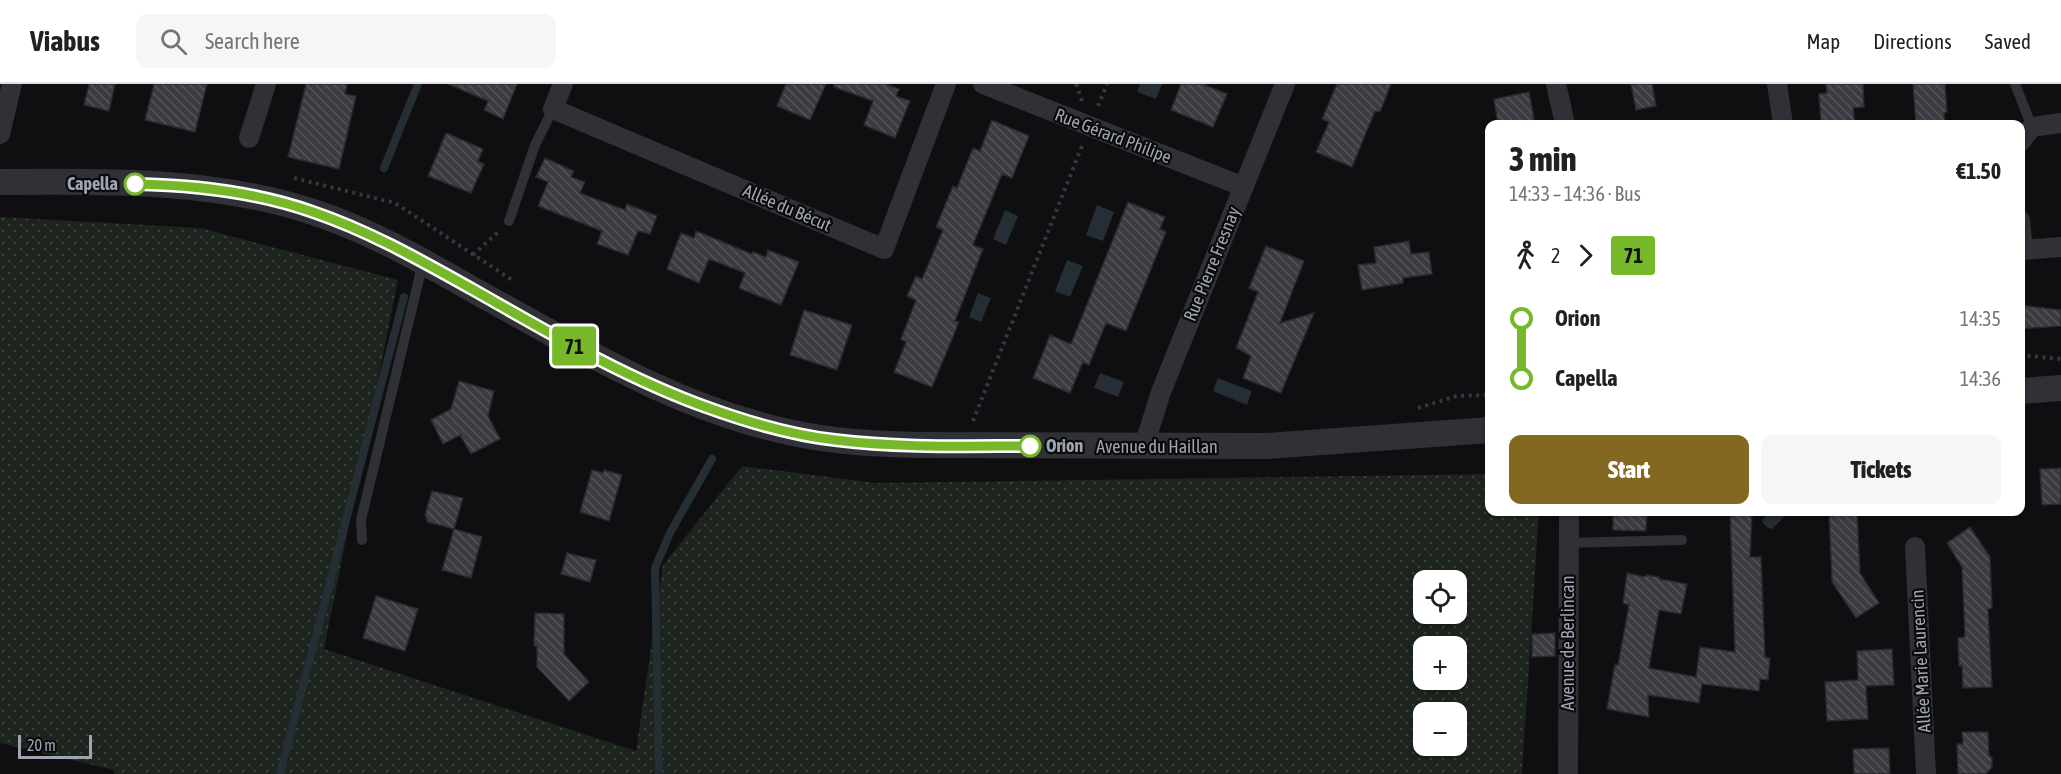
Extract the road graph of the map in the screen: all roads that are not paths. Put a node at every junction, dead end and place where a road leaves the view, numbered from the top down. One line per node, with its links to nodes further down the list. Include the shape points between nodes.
1 (12, 84): 15 (street)
2 (266, 84): 17 (street)
3 (563, 84): 10 (street)
4 (946, 84): 10 (street, Allée du Bécut, via 884,249)
5 (983, 84): 19 (street, Rue Gérard Philipe)
6 (1285, 84): 19 (street, Rue Pierre Fresnay)
7 (1556, 84): 11 (street)
8 (1777, 84): 12 (street)
9 (2015, 84): 13 (lane)
10 (553, 109): 20 (lane, via 535,145)
11 (1564, 120)
12 (1782, 120)
13 (2023, 120)
14 (2061, 123): 16 (street)
15 (0, 134)
16 (2026, 134)
17 (249, 138)
18 (0, 182): 23 (street, Avenue du Haillan, via 147,184 230,191 312,211 378,238)
19 (1244, 187): 27 (street, Rue Pierre Fresnay, via 1161,392)
20 (509, 221)
21 (2061, 247): 22 (street)
22 (2025, 250)
23 (423, 262): 27 (street, Avenue du Haillan, via 608,364 666,391 754,423 822,438 876,444); 29 (lane, via 361,520)
24 (2061, 388): 25 (street)
25 (2025, 391)
26 (1485, 430): 27 (street, Avenue du Haillan, via 1267,446)
27 (1144, 446)
28 (1569, 516): 31 (street, Avenue de Berlincan)
29 (362, 540)
30 (1682, 540): 31 (lane)
31 (1567, 543): 33 (street, Avenue de Berlincan)
32 (1915, 547): 34 (street, Allée Marie Laurencin)
33 (1568, 774)
34 (1926, 774)

